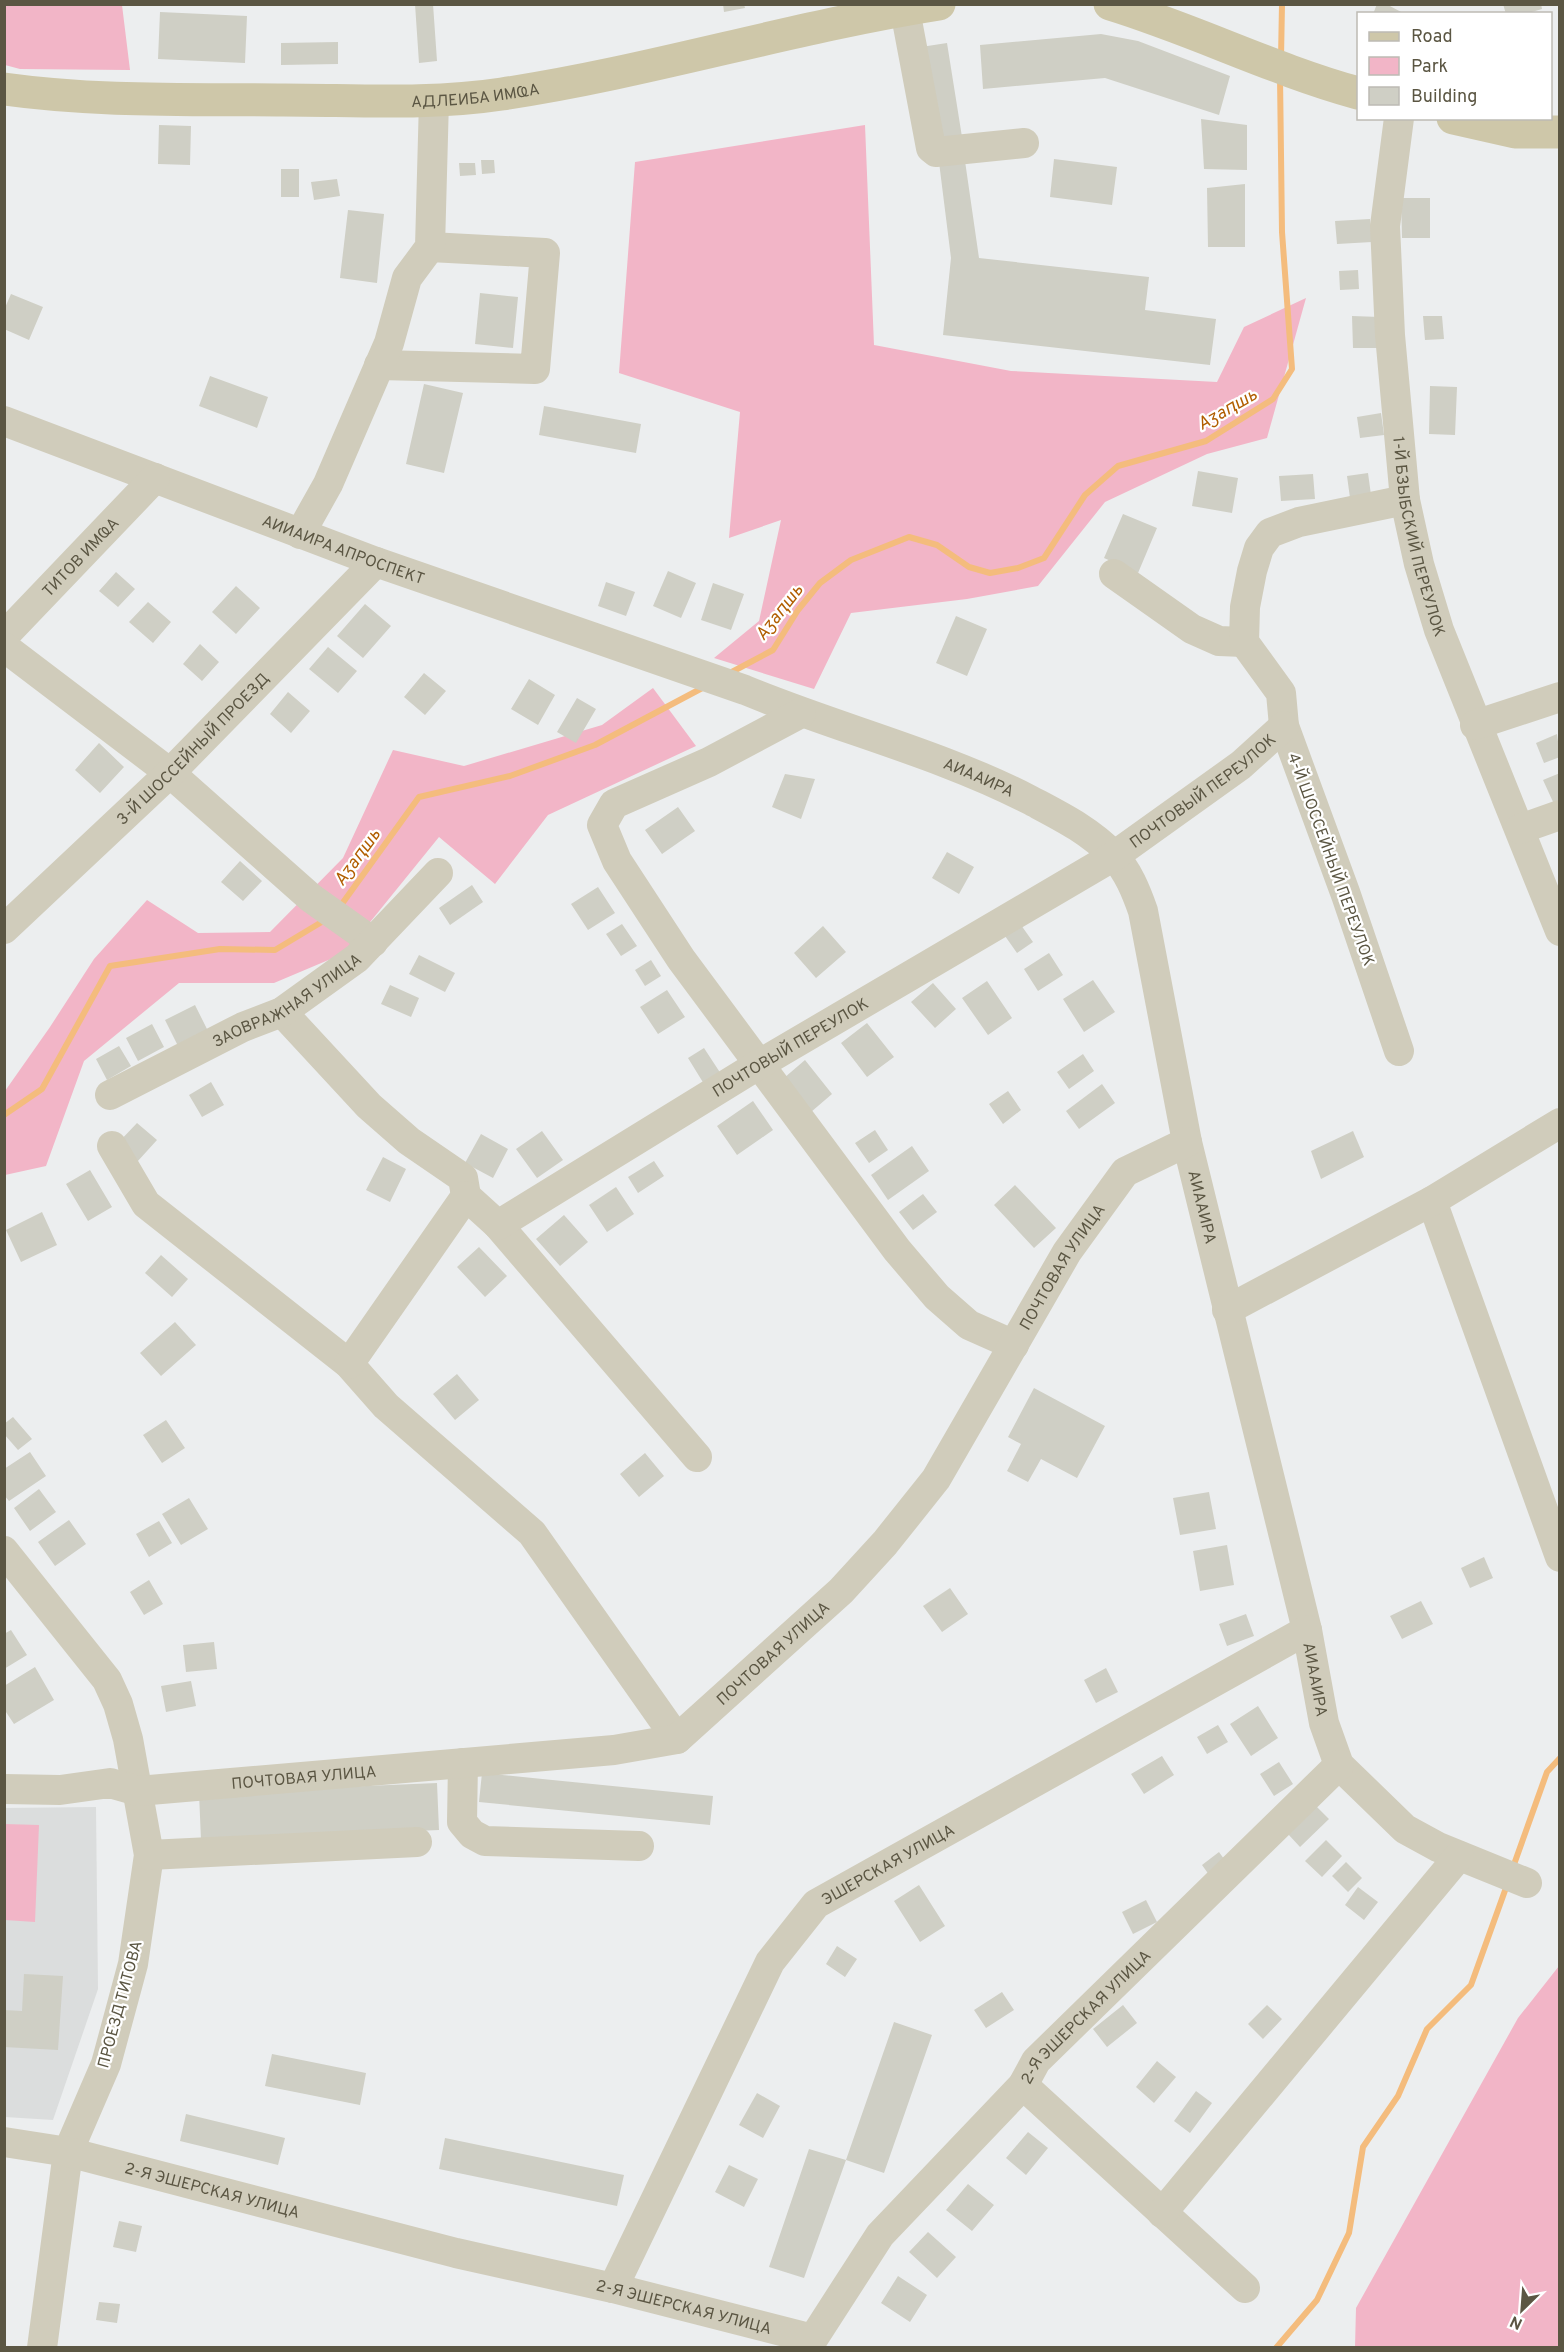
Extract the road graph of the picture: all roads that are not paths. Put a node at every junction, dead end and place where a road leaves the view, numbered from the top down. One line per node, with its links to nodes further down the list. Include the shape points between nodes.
1 (939, 4): 3 (main road, АДЛЕИБА ИМҨА)
2 (1110, 4): 5 (main road)
3 (905, 10): 6 (main road, АДЛЕИБА ИМҨА, via 559,84); 10 (street, via 934,150)
4 (4, 90): 6 (main road, АДЛЕИБА ИМҨА, via 121,99)
5 (1357, 92)
6 (434, 100): 11 (street)
7 (1399, 120): 15 (street, 1-Й БЗЫБСКИЙ ПЕРЕУЛОК, via 1385,226)
8 (1462, 120): 9 (main road, via 1515,132)
9 (1560, 132)
10 (1024, 143)
11 (430, 247): 12 (street, via 407,278); 12 (street, via 545,253 535,369)
12 (379, 365): 16 (street, via 328,484)
13 (4, 421): 14 (street, АИИАИРА АПРОСПЕКТ)
14 (155, 478): 16 (street, АИИАИРА АПРОСПЕКТ); 19 (street, ТИТОВ ИМҨА)
15 (1405, 500): 20 (street, via 1299,522 1270,533 1259,548 1252,571); 25 (street, 1-Й БЗЫБСКИЙ ПЕРЕУЛОК, via 1439,630)
16 (300, 534): 17 (street, АИИАИРА АПРОСПЕКТ)
17 (376, 562): 22 (street, АИИАИРА АПРОСПЕКТ); 27 (street, 3-Й ШОССЕЙНЫЙ ПРОЕЗД)
18 (1114, 574): 20 (street, via 1192,629 1219,641)
19 (4, 636)
20 (1244, 642): 26 (street, 4-Й ШОССЕЙНЫЙ ПЕРЕУЛОК, via 1281,693)
21 (4, 647): 27 (street)
22 (745, 690): 24 (street, АИААИРА)
23 (1560, 696): 25 (street)
24 (801, 713): 30 (street, АИААИРА, via 938,758 1011,790 1078,825); 37 (street, via 710,762 614,804 602,825 617,861 681,959)
25 (1475, 725): 29 (street, 1-Й БЗЫБСКИЙ ПЕРЕУЛОК)
26 (1284, 726): 30 (street, ПОЧТОВЫЙ ПЕРЕУЛОК, via 1241,765); 36 (street, 4-Й ШОССЕЙНЫЙ ПЕРЕУЛОК)
27 (170, 773): 32 (street, 3-Й ШОССЕЙНЫЙ ПРОЕЗД); 34 (street, via 311,898)
28 (1560, 815): 29 (street)
29 (1520, 829): 33 (street, 1-Й БЗЫБСКИЙ ПЕРЕУЛОК)
30 (1114, 856): 37 (street, ПОЧТОВЫЙ ПЕРЕУЛОК); 40 (street, АИААИРА, via 1131,880 1143,911)
31 (438, 873): 34 (street, ЗАОВРАЖНАЯ УЛИЦА)
32 (4, 929)
33 (1560, 931)
34 (373, 942): 35 (street, ЗАОВРАЖНАЯ УЛИЦА)
35 (282, 1012): 38 (street, ЗАОВРАЖНАЯ УЛИЦА, via 243,1027); 42 (street, via 369,1106 409,1141 463,1178)
36 (1399, 1051)
37 (758, 1065): 44 (street, ПОЧТОВЫЙ ПЕРЕУЛОК); 46 (street, via 897,1250 938,1297 969,1325)
38 (110, 1095)
39 (1560, 1123): 43 (street)
40 (1187, 1142): 45 (street, АИААИРА); 46 (street, ПОЧТОВАЯ УЛИЦА, via 1125,1172 1067,1252)
41 (112, 1146): 47 (street, via 146,1204)
42 (466, 1196): 44 (street); 47 (street)
43 (1432, 1201): 45 (street); 50 (street)
44 (498, 1225): 48 (street)
45 (1227, 1310): 51 (street, АИААИРА)
46 (1014, 1345): 52 (street, ПОЧТОВАЯ УЛИЦА, via 936,1479 885,1543 841,1591)
47 (349, 1365): 52 (street, via 386,1406 532,1533)
48 (697, 1457)
49 (4, 1551): 56 (street, ПРОЕЗД ТИТОВА, via 107,1680 118,1704)
50 (1560, 1557)
51 (1307, 1630): 54 (street, АИААИРА, via 1324,1723); 66 (street, ЭШЕРСКАЯ УЛИЦА, via 816,1904 770,1962)
52 (677, 1739): 53 (street, ПОЧТОВАЯ УЛИЦА, via 614,1750)
53 (463, 1763): 56 (street, ПОЧТОВАЯ УЛИЦА); 58 (street, via 462,1822 478,1838)
54 (1339, 1764): 60 (street, АИААИРА, via 1405,1829); 62 (street, 2-Я ЭШЕРСКАЯ УЛИЦА, via 1036,2061)
55 (4, 1789): 56 (street, via 60,1790 110,1783)
56 (138, 1791): 59 (street, ПРОЕЗД ТИТОВА)
57 (417, 1842): 59 (street)
58 (639, 1846)
59 (149, 1855): 64 (street, ПРОЕЗД ТИТОВА, via 130,1975 105,2064)
60 (1459, 1856): 61 (street, АИААИРА); 65 (street)
61 (1514, 1878)
62 (1023, 2085): 65 (street); 66 (street, 2-Я ЭШЕРСКАЯ УЛИЦА, via 880,2235 813,2339)
63 (4, 2142): 64 (street, 2-Я ЭШЕРСКАЯ УЛИЦА)
64 (68, 2152): 66 (street, 2-Я ЭШЕРСКАЯ УЛИЦА, via 456,2253); 68 (street, ПРОЕЗД ТИТОВА)
65 (1162, 2213): 67 (street)
66 (613, 2288)
67 (1245, 2288)
68 (42, 2348)

